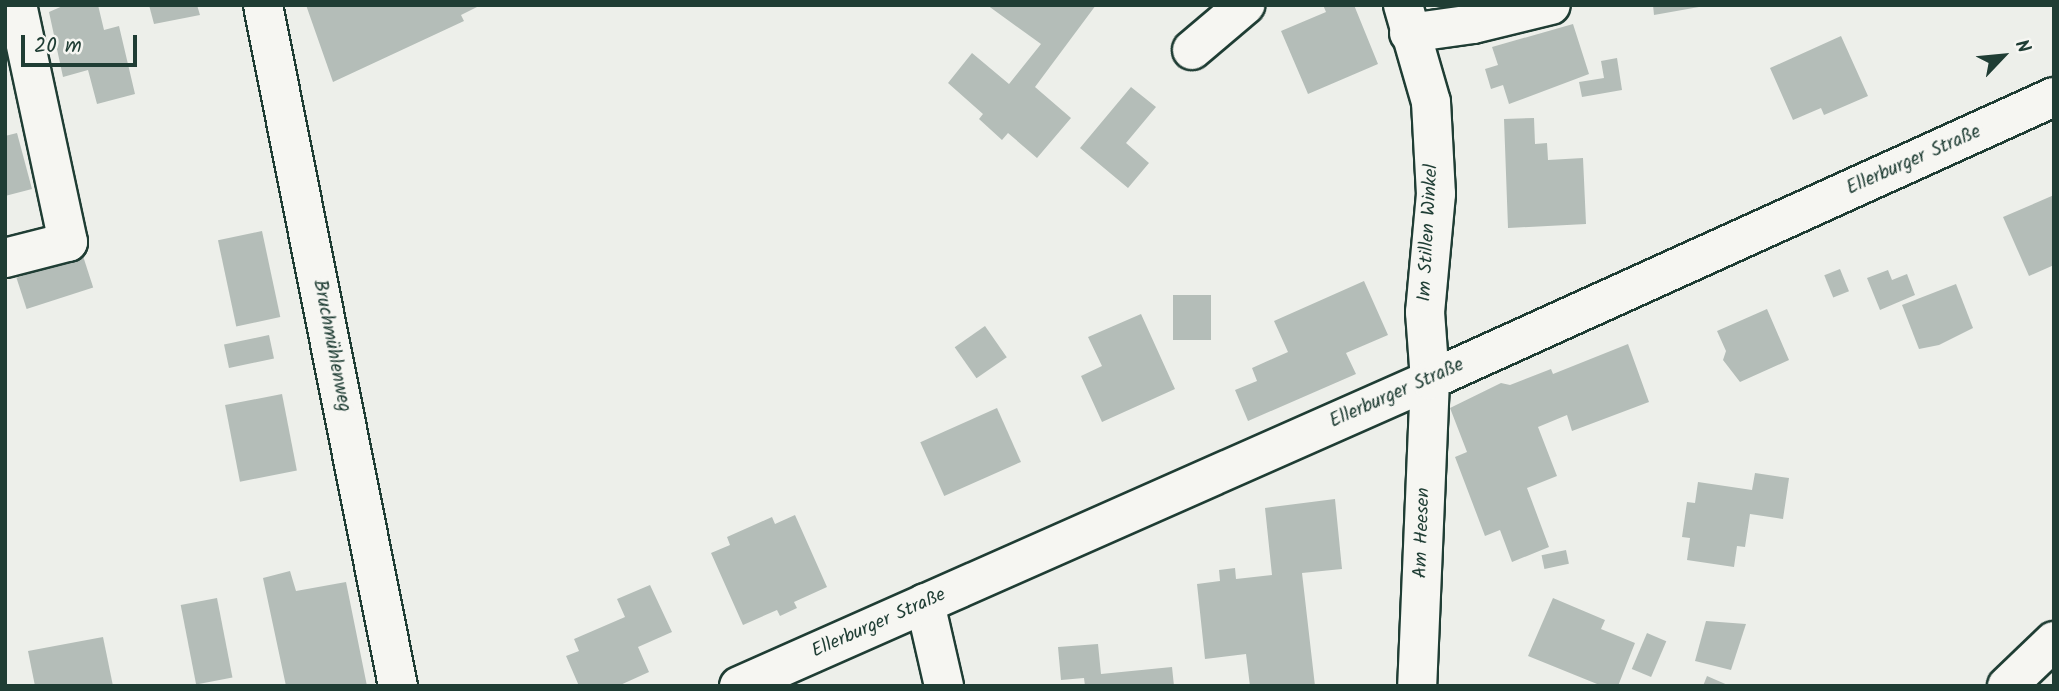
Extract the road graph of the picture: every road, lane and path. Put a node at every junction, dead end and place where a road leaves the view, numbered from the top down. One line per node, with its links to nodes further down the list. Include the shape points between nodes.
1 (17, 5): 8 (street, via 68,242)
2 (263, 5): 12 (street, Bruchmühlenweg)
3 (1245, 5): 6 (street)
4 (1551, 5): 5 (street, via 1472,24)
5 (1406, 19): 9 (street, Im Stillen Winkel, via 1431,102 1436,194 1425,313)
6 (1192, 50)
7 (2054, 97): 9 (street, Ellerburger Straße)
8 (5, 258)
9 (1430, 380): 10 (street, Ellerburger Straße); 15 (street, Am Heesen)
10 (925, 603): 13 (street, Ellerburger Straße); 14 (street)
11 (2054, 641): 16 (street)
12 (398, 686)
13 (739, 686)
14 (944, 686)
15 (1417, 686)
16 (2007, 686)

